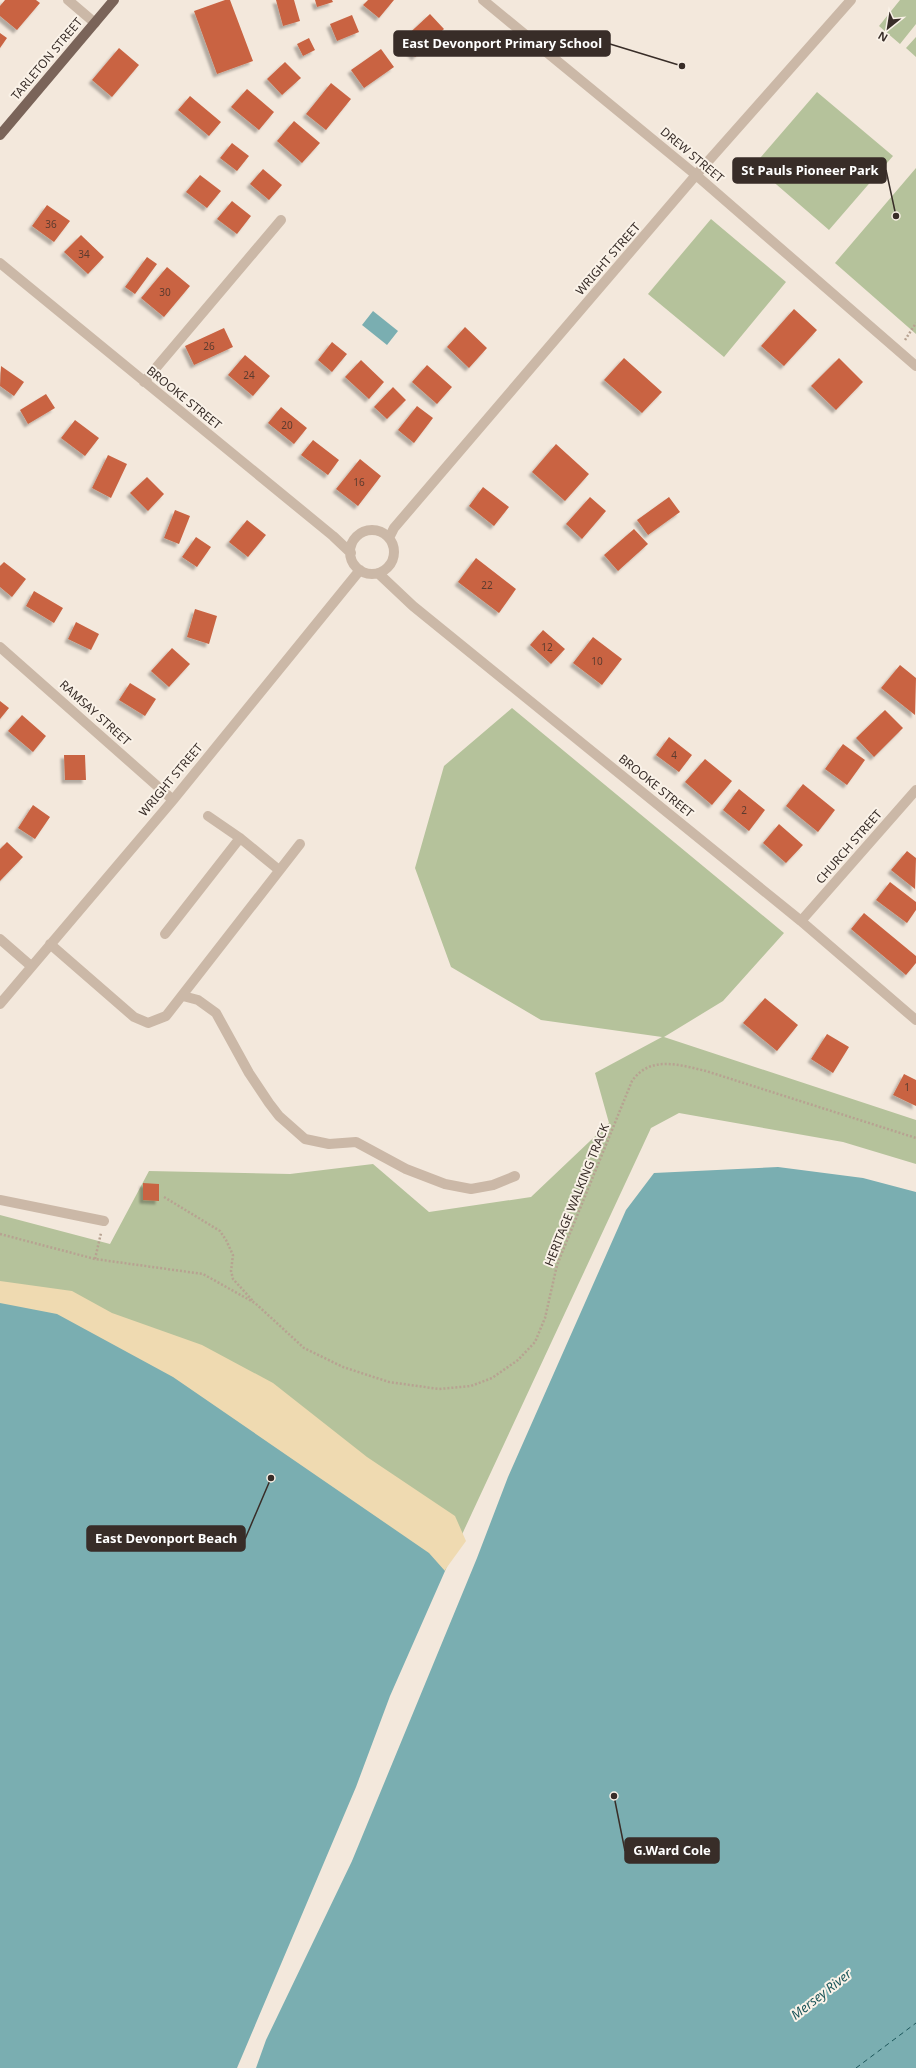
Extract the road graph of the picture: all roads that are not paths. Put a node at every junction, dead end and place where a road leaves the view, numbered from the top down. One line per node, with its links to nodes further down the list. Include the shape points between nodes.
1 (68, 0): 5 (street)
2 (114, 0): 5 (main road, TARLETON STREET)
3 (483, 0): 7 (street, DREW STREET)
4 (852, 0): 7 (street, WRIGHT STREET)
5 (95, 23): 6 (main road, TARLETON STREET)
6 (0, 135)
7 (696, 175): 10 (street, DREW STREET); 12 (street, WRIGHT STREET, via 394,528)
8 (281, 220): 11 (street)
9 (0, 263): 11 (street, BROOKE STREET)
10 (916, 366)
11 (144, 382): 13 (street, BROOKE STREET)
12 (389, 538): 13 (street, via 378,531 365,532 354,540); 15 (street, via 393,545 393,559 385,570)
13 (351, 553): 14 (street, via 352,560)
14 (360, 570): 15 (street); 18 (street, WRIGHT STREET)
15 (378, 574): 23 (street, BROOKE STREET)
16 (0, 647): 18 (street, RAMSAY STREET)
17 (916, 790): 23 (street, CHURCH STREET)
18 (172, 800): 26 (street, WRIGHT STREET)
19 (208, 816): 20 (street)
20 (240, 838): 22 (street); 24 (street)
21 (300, 844): 22 (street)
22 (279, 870): 28 (street)
23 (801, 921): 30 (street, BROOKE STREET)
24 (165, 934)
25 (0, 939): 27 (street)
26 (50, 944): 27 (street, WRIGHT STREET); 28 (street, via 134,1017 148,1023 166,1016)
27 (31, 966): 29 (street, WRIGHT STREET)
28 (183, 996): 31 (street, via 198,1000 216,1013 249,1073 269,1103 279,1116 305,1139 329,1144 356,1142 406,1169 445,1184 471,1189 493,1185)
29 (0, 1004)
30 (916, 1020)
31 (515, 1176)
32 (0, 1200): 33 (street)
33 (104, 1221)

